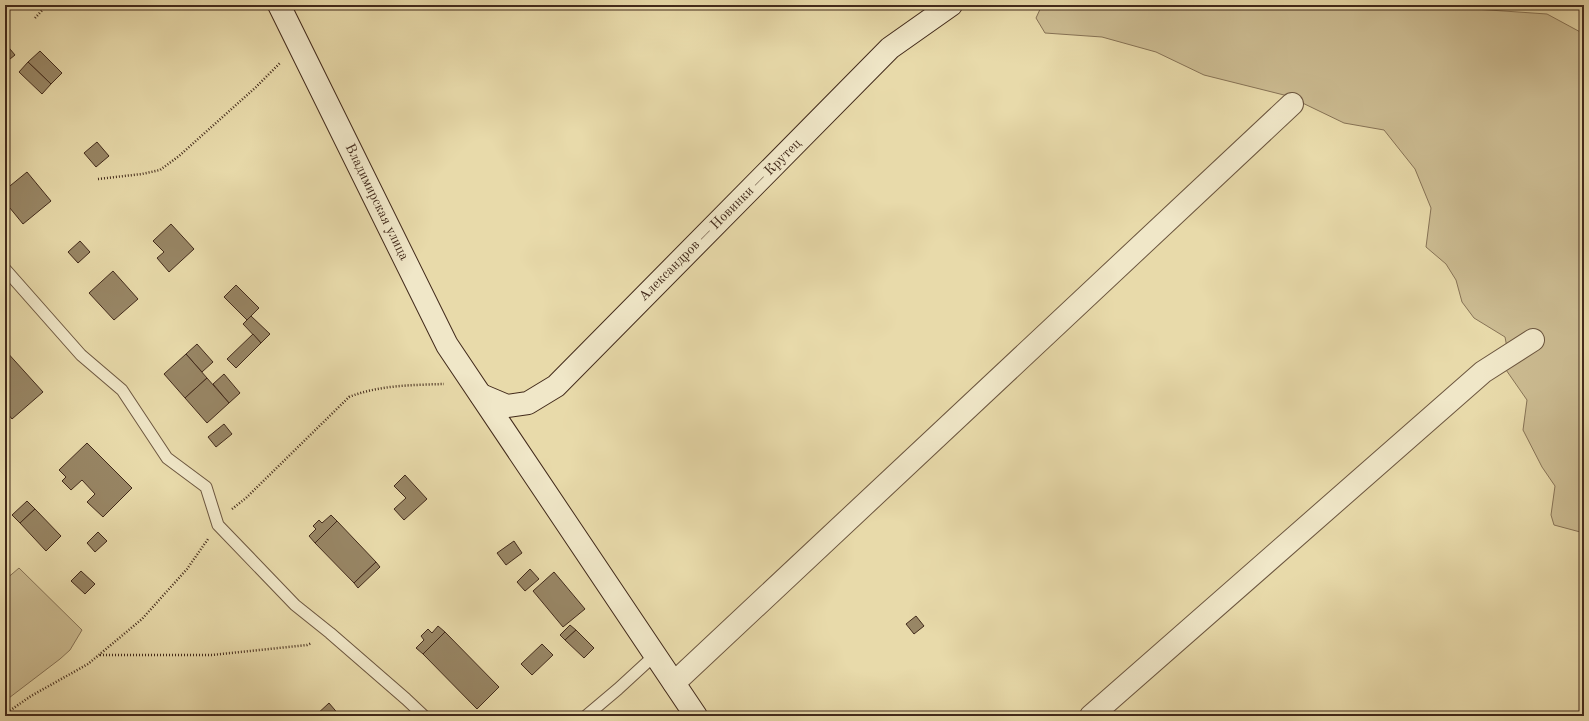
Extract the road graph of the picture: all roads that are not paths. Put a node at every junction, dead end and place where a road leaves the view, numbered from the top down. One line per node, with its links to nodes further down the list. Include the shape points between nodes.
1 (279, 5): 6 (street, Владимирская улица, via 447,345)
2 (951, 5): 6 (street, Александров — Новинки — Крутец, via 890,48 556,386 528,403 507,406)
3 (1292, 104): 8 (street)
4 (5, 269): 9 (lane, via 81,356 122,390 167,458 206,487 218,525 295,605)
5 (1533, 340): 12 (street, via 1483,372)
6 (480, 395): 7 (street, Владимирская улица)
7 (655, 655): 8 (street, Владимирская улица); 10 (lane)
8 (674, 683): 11 (street, Владимирская улица)
9 (424, 716)
10 (586, 716)
11 (696, 716)
12 (1091, 716)

